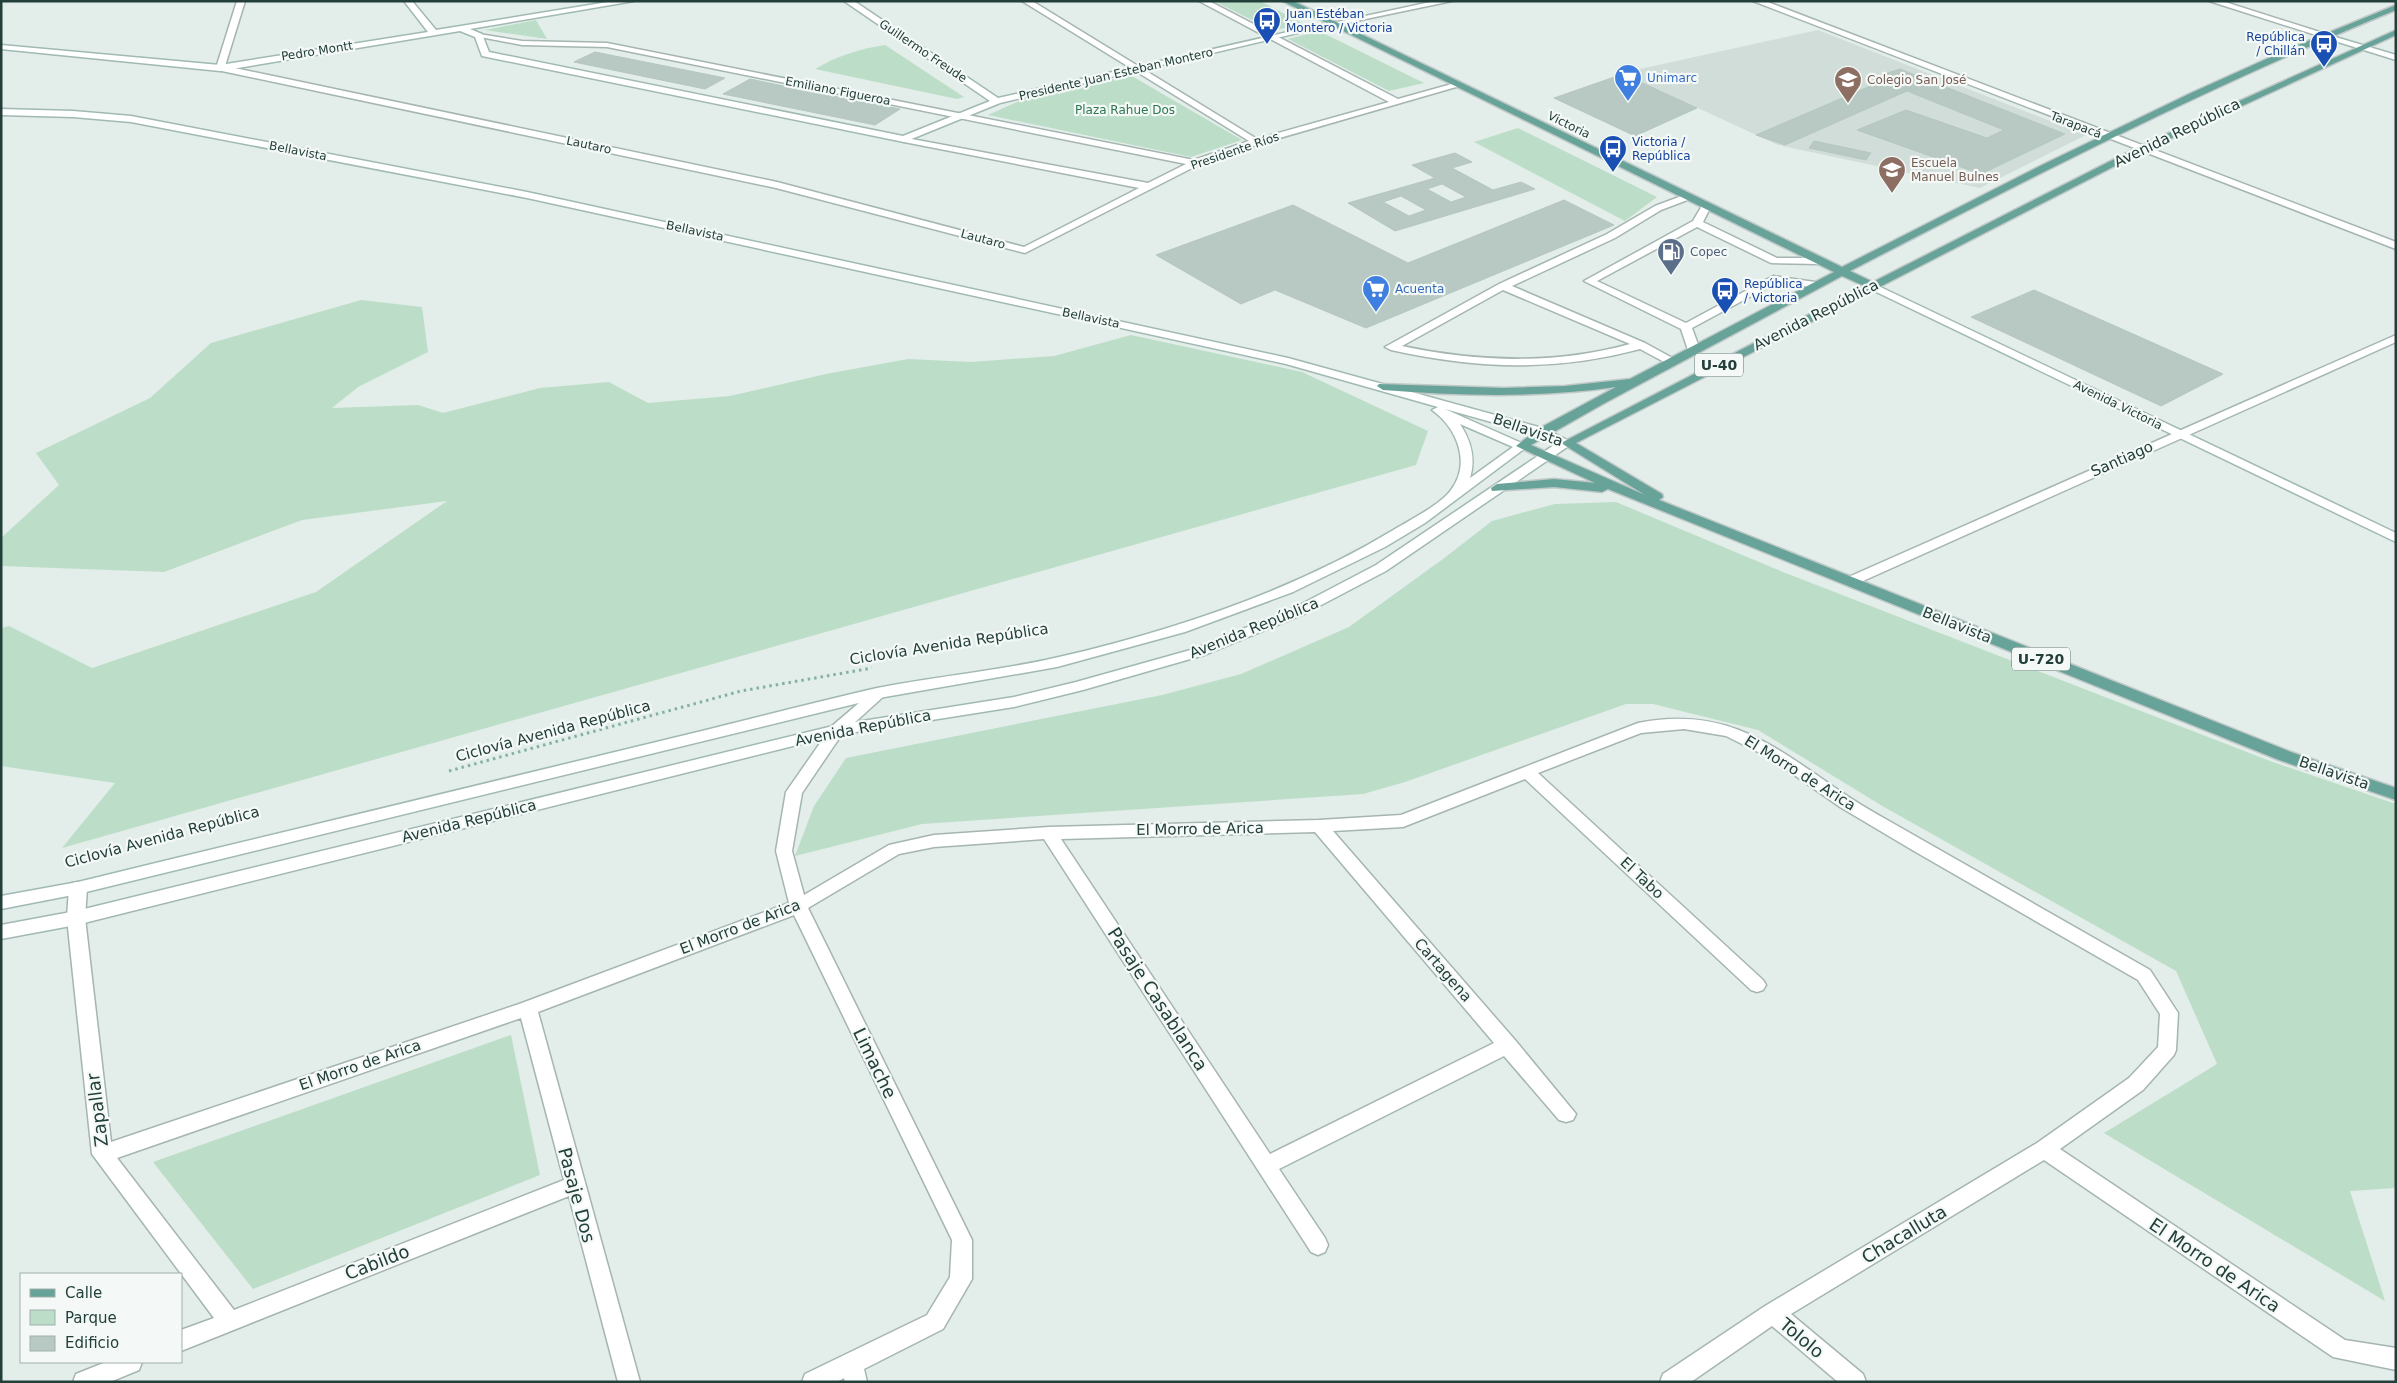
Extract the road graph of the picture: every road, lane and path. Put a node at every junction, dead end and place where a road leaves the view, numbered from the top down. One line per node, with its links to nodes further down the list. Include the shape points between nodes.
1 (241, 1): 22 (street)
2 (408, 1): 14 (street)
3 (630, 1): 13 (street, Pedro Montt)
4 (848, 1): 25 (street, Guillermo Freude)
5 (1026, 1): 23 (street)
6 (1203, 1): 18 (street)
7 (1286, 1): 12 (main road, Victoria)
8 (1448, 1): 12 (street, Presidente Juan Esteban Montero)
9 (1757, 1): 29 (street, Tarapacá)
10 (2213, 1): 16 (street)
11 (2396, 7): 16 (main road, Avenida República)
12 (1332, 24): 18 (street, Presidente Juan Esteban Montero); 24 (main road, Victoria)
13 (460, 28): 14 (street, Pedro Montt); 17 (street, Emiliano Figueroa)
14 (433, 32): 22 (street, Pedro Montt)
15 (2396, 32): 19 (main road, Avenida República)
16 (2325, 35): 19 (street); 29 (main road, Avenida República)
17 (479, 36): 28 (street, Emiliano Figueroa, via 522,42 607,45); 30 (street, via 485,54)
18 (1272, 37): 23 (street, Presidente Juan Esteban Montero); 26 (street)
19 (2360, 46): 21 (street); 32 (main road, Avenida República)
20 (1, 47): 22 (street, Pedro Montt)
21 (2396, 58)
22 (220, 68): 39 (street, Lautaro, via 777,185)
23 (1136, 69): 25 (street, Presidente Juan Esteban Montero); 31 (street)
24 (1459, 85): 26 (street, Presidente Ríos); 35 (main road, Victoria)
25 (997, 101): 28 (street, Presidente Juan Esteban Montero)
26 (1396, 102): 31 (street, Presidente Ríos)
27 (1, 112): 53 (street, Bellavista, via 130,119 527,195 1288,361)
28 (960, 116): 30 (street, Presidente Juan Esteban Montero); 33 (street, Emiliano Figueroa)
29 (2106, 136): 32 (street, Tarapacá); 42 (main road, Avenida República)
30 (904, 140): 34 (street)
31 (1256, 142): 33 (street, Presidente Ríos)
32 (2143, 148): 38 (street, Tarapacá); 46 (main road, Avenida República)
33 (1195, 163): 34 (street, Presidente Ríos)
34 (1146, 186): 39 (street, Presidente Ríos)
35 (1687, 196): 36 (main road, Victoria); 45 (street, via 1658,208 1611,236)
36 (1706, 206): 37 (street); 41 (main road, Victoria)
37 (1697, 223): 40 (street); 47 (street, via 1590,281)
38 (2396, 246)
39 (1025, 250)
40 (1775, 261): 41 (street); 43 (street)
41 (1820, 261): 42 (main road, Victoria)
42 (1841, 271): 44 (main road, Avenida República / U-40); 46 (main road, Avenida Victoria)
43 (1777, 278): 44 (street); 47 (street)
44 (1815, 285): 50 (main road, Avenida República / U-40)
45 (1503, 286): 49 (street); 49 (street, via 1391,347 1448,359 1508,364 1584,358)
46 (1872, 286): 56 (street, Avenida Victoria); 57 (main road, Avenida República / U-40)
47 (1686, 327): 50 (street)
48 (2396, 338): 56 (street, Santiago)
49 (1641, 345): 51 (street)
50 (1694, 350): 51 (main road, Avenida República / U-40)
51 (1672, 362): 52 (main road, Avenida República / U-40)
52 (1638, 380): 53 (main road, via 1579,388 1508,392); 55 (main road, Avenida República / U-40)
53 (1383, 386): 54 (street, Bellavista); 55 (street, Bellavista)
54 (1444, 412): 58 (street, Bellavista); 62 (street, via 1464,440 1468,455 1467,470)
55 (1542, 432): 57 (street, Bellavista); 58 (main road, Avenida República)
56 (2179, 434): 64 (street, Avenida Victoria); 65 (street, Santiago)
57 (1567, 443): 59 (street, Avenida República); 63 (main road, Bellavista)
58 (1522, 446): 59 (main road, Bellavista); 62 (street, Avenida República)
59 (1544, 456): 60 (street, Avenida República); 61 (main road, Bellavista)
60 (1497, 488): 61 (main road, via 1554,483); 68 (street, Avenida República, via 1409,550 1342,590 1199,652 1023,700)
61 (1627, 493): 63 (main road, Bellavista / U-720)
62 (1455, 495): 67 (street, Avenida República, via 1396,534 1336,567 1227,613 1057,662)
63 (1688, 516): 65 (main road, Bellavista / U-720)
64 (2396, 538)
65 (1849, 582): 71 (main road, Bellavista / U-720, via 2285,756)
66 (874, 668): 69 (path, Ciclovía Avenida República, via 741,691)
67 (879, 693): 68 (street, Limache); 74 (street, Avenida República)
68 (837, 730): 76 (street, Limache, via 794,792 784,851); 77 (street, Avenida República)
69 (443, 772)
70 (1527, 772): 72 (street, El Morro de Arica, via 1403,821); 79 (street, El Tabo); 82 (street, El Morro de Arica, via 1652,725 1704,725 1752,740 1846,803 2144,974 2169,1013 2167,1050)
71 (2396, 794)
72 (1319, 826): 73 (street, El Morro de Arica); 81 (street, Cartagena)
73 (1049, 833): 76 (street, El Morro de Arica, via 934,841 895,850); 86 (street, Pasaje Casablanca)
74 (78, 888): 75 (street, Avenida República); 77 (street, Zapallar)
75 (1, 903)
76 (798, 906): 80 (street, El Morro de Arica); 94 (street, Limache, via 962,1240 961,1279 935,1322)
77 (76, 918): 78 (street, Avenida República); 85 (street, Zapallar)
78 (1, 932)
79 (1757, 985)
80 (528, 1008): 85 (street, El Morro de Arica); 87 (street, Pasaje Dos)
81 (1508, 1045): 83 (street, Cartagena); 86 (street)
82 (2136, 1084): 84 (street, Chacalluta)
83 (1566, 1114)
84 (2044, 1149): 89 (street, Chacalluta); 92 (street, El Morro de Arica, via 2341,1350)
85 (102, 1154): 90 (street, Zapallar)
86 (1267, 1165): 88 (street, Pasaje Casablanca)
87 (574, 1185): 90 (street, Cabildo); 96 (street, Pasaje Dos)
88 (1318, 1245)
89 (1773, 1313): 98 (street, Chacalluta); 99 (street, Tololo)
90 (229, 1320): 91 (street, Cabildo)
91 (182, 1340)
92 (2396, 1360)
93 (129, 1363): 95 (street)
94 (854, 1372): 97 (street, Limache)
95 (84, 1382)
96 (629, 1382)
97 (813, 1382)
98 (1672, 1382)
99 (1855, 1382)

